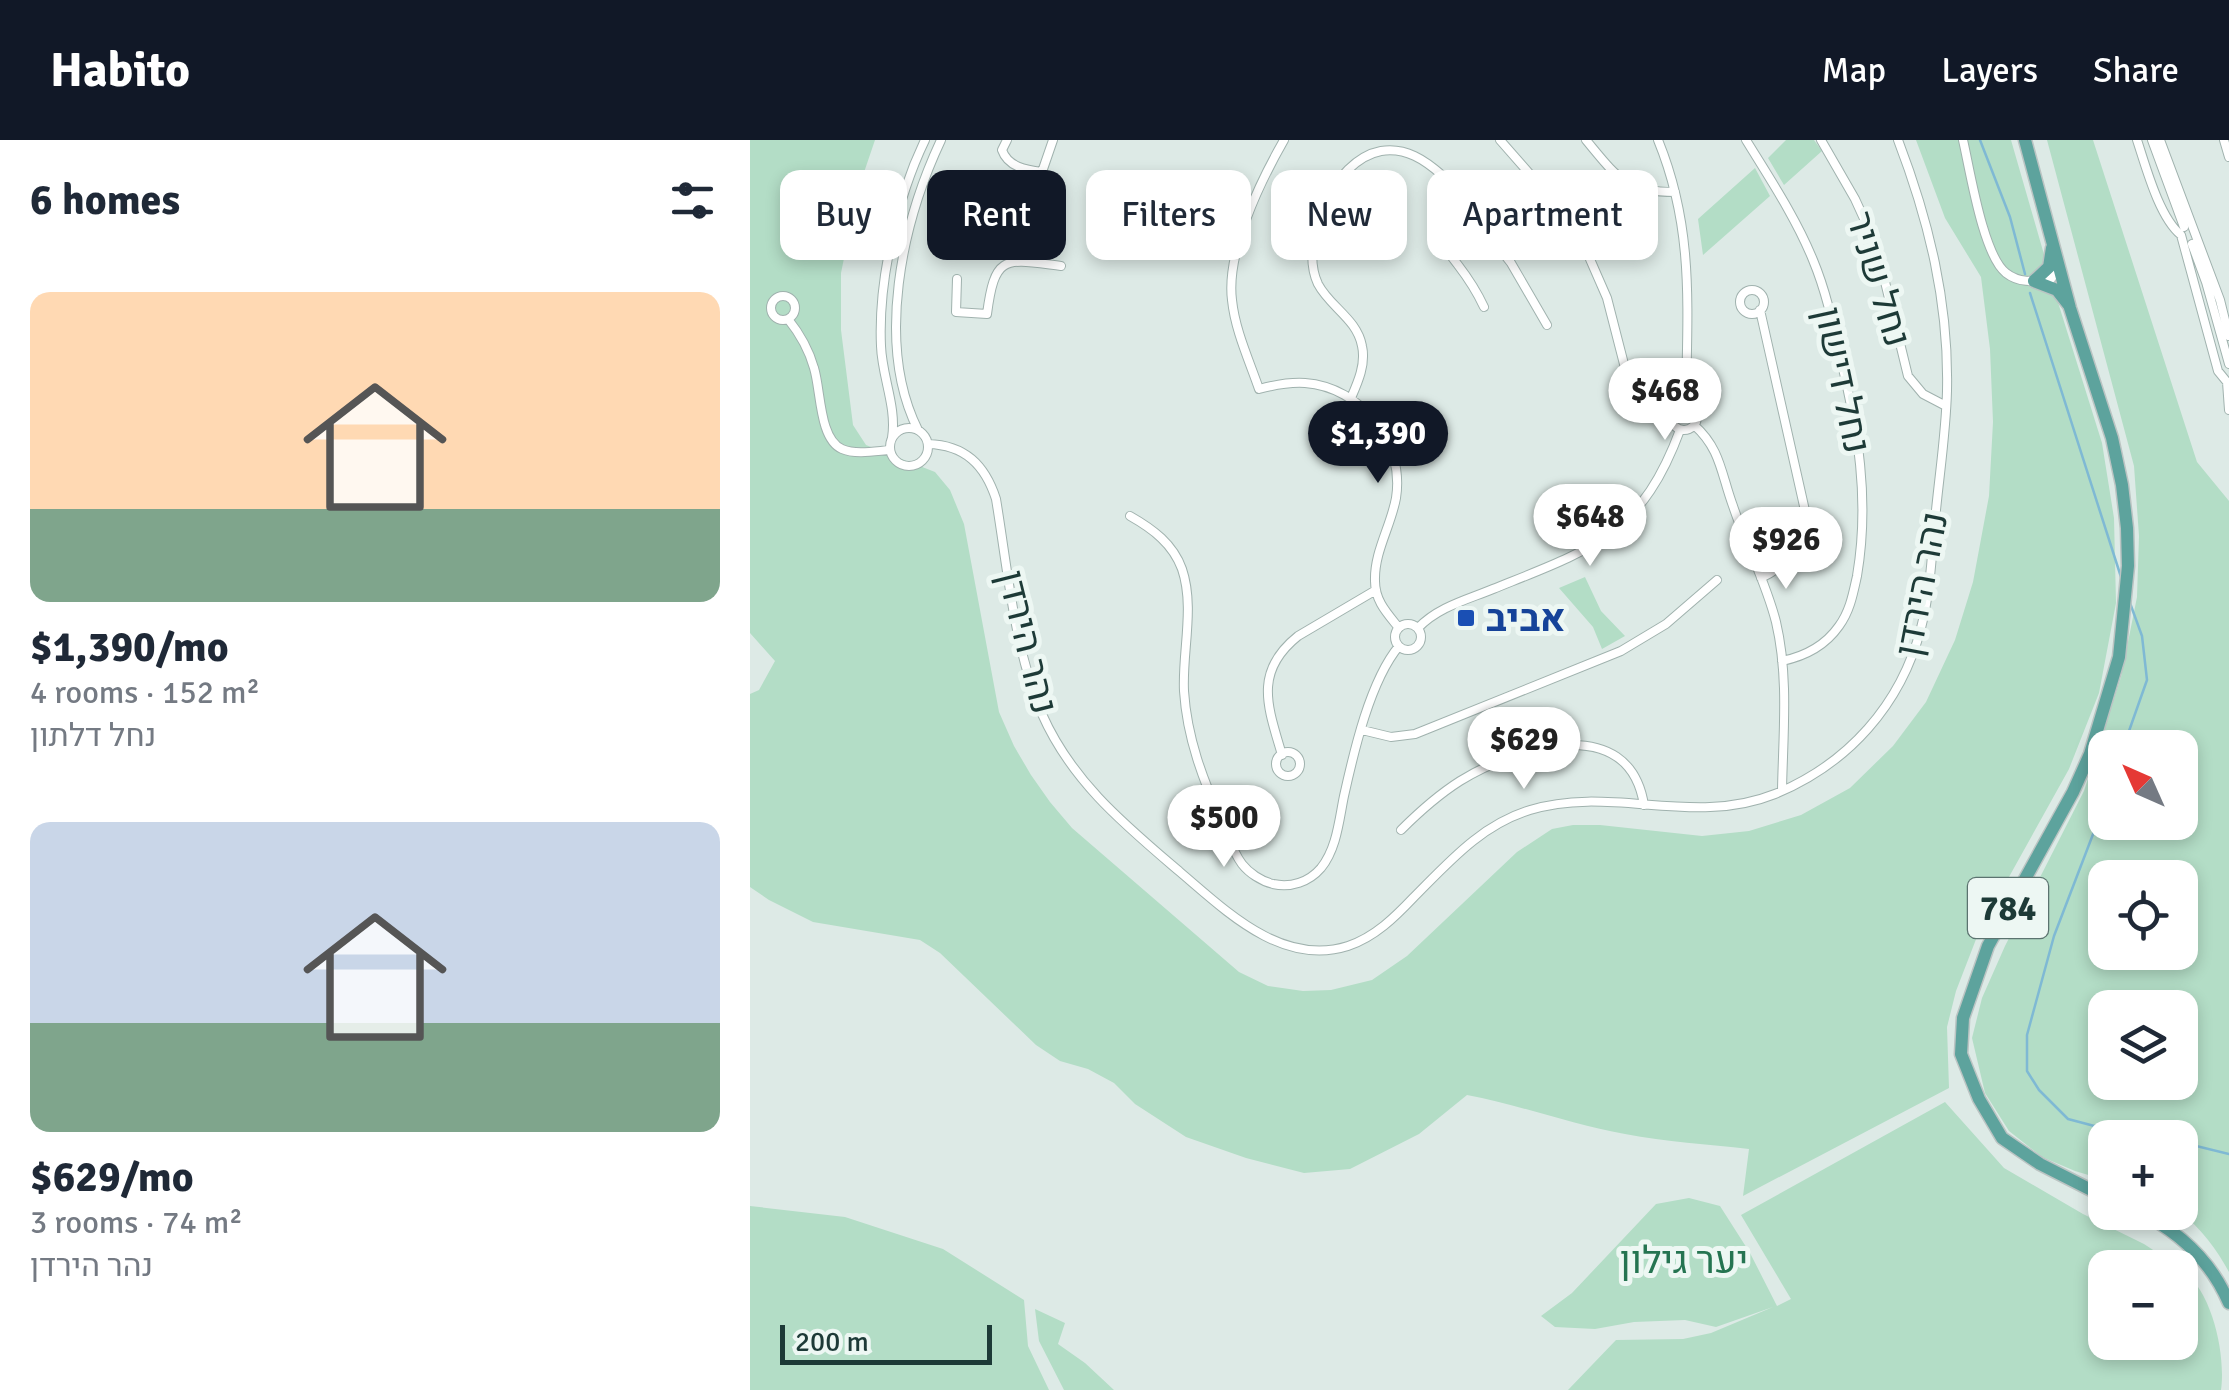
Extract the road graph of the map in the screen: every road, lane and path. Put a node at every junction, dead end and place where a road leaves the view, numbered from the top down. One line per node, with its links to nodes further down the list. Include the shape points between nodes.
1 (925, 140): 44 (street, via 904,192 882,296)
2 (941, 140): 42 (street, via 918,196 896,308 899,373)
3 (1007, 140): 4 (street, via 1003,156 1021,169 1042,172)
4 (1053, 140)
5 (1284, 140): 36 (street, via 1244,228 1232,271 1234,314 1258,389 1308,383)
6 (1500, 140): 40 (street, via 1586,250 1631,383)
7 (1586, 140): 19 (street, via 1628,183)
8 (1658, 140): 19 (street)
9 (1746, 140): 54 (street, נחל דישון, via 1796,224 1822,285 1853,410 1864,490 1859,564 1844,618 1818,647)
10 (1821, 140): 38 (street, נחל שניר, via 1876,245 1908,376)
11 (1898, 140): 38 (street, נהר הירדן, via 1938,274)
12 (1963, 140): 27 (street, via 1996,259 2007,274)
13 (2025, 140): 21 (main road, 784)
14 (2138, 140): 20 (street, via 2164,213)
15 (2156, 140): 20 (street)
16 (2224, 140): 17 (street)
17 (2229, 157)
18 (1435, 170): 36 (street, via 1417,156 1392,150 1358,160 1333,190 1315,232 1318,283 1362,342 1362,368)
19 (1675, 192): 37 (street, via 1687,260)
20 (2188, 236): 33 (street, via 2220,300); 34 (street); 35 (street, via 2218,372)
21 (2053, 241): 24 (main road, 784); 27 (main road, via 2049,266)
22 (1454, 260): 28 (street)
23 (1508, 260): 32 (street)
24 (2060, 264): 27 (street, via 2051,278); 29 (main road, 784)
25 (1061, 266): 26 (street, via 1019,261 1001,268 986,314 956,312)
26 (958, 278)
27 (2034, 281): 29 (main road, via 2057,290)
28 (1484, 307)
29 (2070, 308): 60 (main road, 784, via 2122,485 2128,566 2119,657 2073,792 1988,946 1964,1018 1962,1054 2002,1138)
30 (1760, 310): 48 (street, via 1806,514 1797,550)
31 (788, 319): 46 (street, via 812,360 833,443 851,452)
32 (1547, 325)
33 (2229, 336)
34 (2229, 364)
35 (2228, 384): 39 (street)
36 (1351, 398): 50 (street, via 1382,429 1397,471)
37 (1686, 404): 40 (street); 41 (street, via 1696,413)
38 (1946, 406): 57 (street, נהר הירדן, via 1930,578 1907,670 1862,737)
39 (2229, 410)
40 (1672, 413): 43 (street)
41 (1694, 425): 43 (street); 48 (street, via 1716,452)
42 (918, 430): 44 (street, via 903,429); 45 (street)
43 (1680, 430): 52 (street, via 1661,475 1616,530 1574,557 1439,611)
44 (892, 438): 46 (street)
45 (928, 444): 46 (street, via 912,466); 58 (street, נהר הירדן, via 966,454 991,484 1027,670 1070,765 1119,820 1226,912 1269,938 1308,950 1359,942 1491,827 1523,812 1574,802)
46 (890, 450)
47 (1130, 516): 55 (street, via 1178,558 1187,608 1190,732 1212,802 1252,874 1288,886 1323,865)
48 (1761, 578): 54 (street)
49 (1716, 580): 55 (street, via 1666,624 1602,660 1421,732 1390,737)
50 (1376, 590): 51 (street); 56 (street, via 1298,636 1274,662 1267,700)
51 (1399, 628): 52 (street); 53 (street)
52 (1418, 628): 53 (street, via 1418,646)
53 (1399, 646): 55 (street)
54 (1782, 661): 57 (street)
55 (1362, 730)
56 (1282, 754)
57 (1782, 790): 58 (street, נהר הירדן, via 1700,809)
58 (1644, 805): 59 (street, via 1628,764 1602,748 1575,744 1478,772)
59 (1401, 830)
60 (2088, 1188)
61 (2168, 1230): 62 (main road, via 2199,1253)
62 (2229, 1303)

